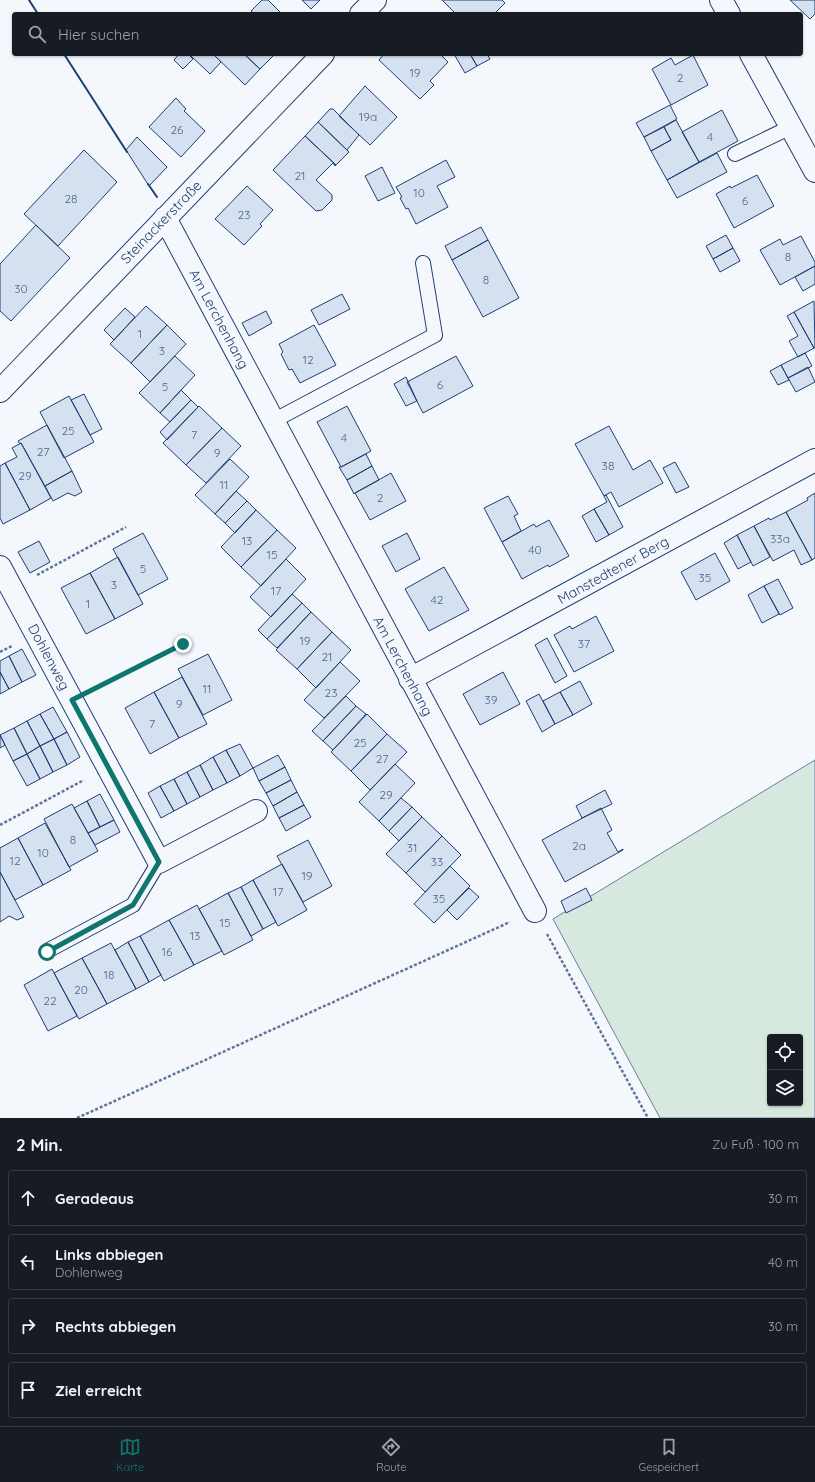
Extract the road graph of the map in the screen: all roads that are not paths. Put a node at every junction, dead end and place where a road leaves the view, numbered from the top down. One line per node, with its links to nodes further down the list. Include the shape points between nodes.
1 (375, 0): 3 (street)
2 (721, 0): 4 (street)
3 (363, 12)
4 (728, 12)
5 (321, 56): 10 (street, Steinackerstraße)
6 (752, 56): 7 (street)
7 (791, 127): 8 (lane); 9 (street)
8 (735, 154)
9 (815, 171)
10 (165, 218): 12 (street, Steinackerstraße); 13 (street, Am Lerchenhang)
11 (423, 263): 13 (lane, via 435,335)
12 (0, 391)
13 (273, 421): 16 (street, Am Lerchenhang)
14 (815, 460): 16 (street, Manstedtener Berg)
15 (0, 567): 18 (street, Dohlenweg)
16 (410, 679): 19 (street, Am Lerchenhang)
17 (256, 811): 18 (street)
18 (159, 862): 20 (lane, via 133,905)
19 (535, 911)
20 (47, 952)

